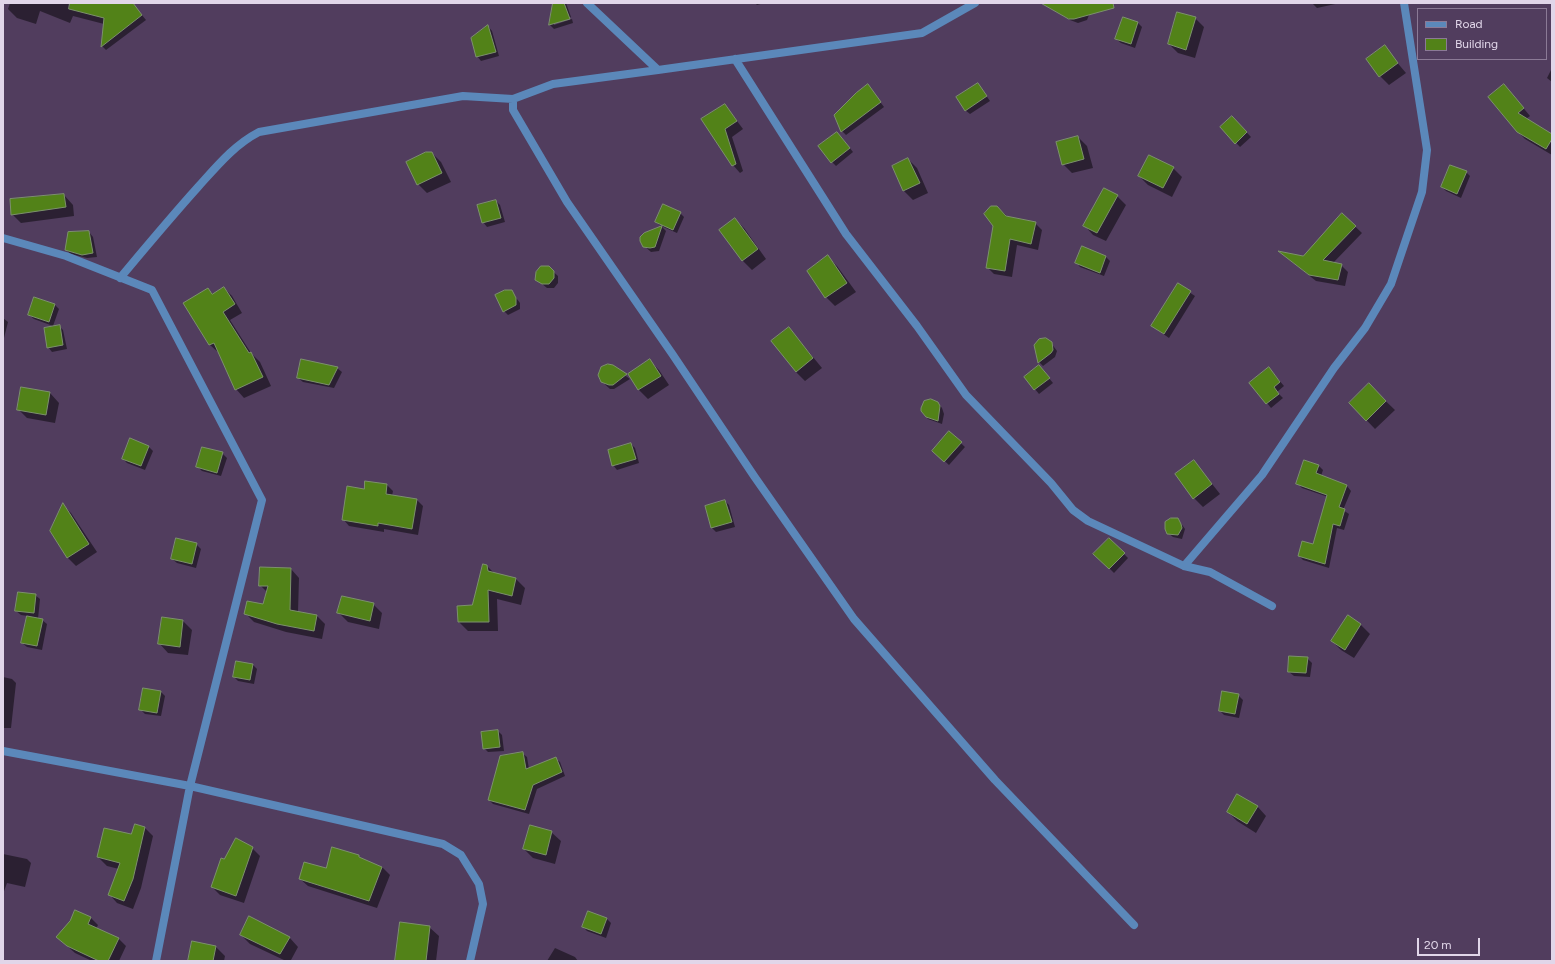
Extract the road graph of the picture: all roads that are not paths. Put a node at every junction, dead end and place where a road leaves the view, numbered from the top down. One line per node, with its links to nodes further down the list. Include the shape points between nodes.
1 (586, 3): 5 (street)
2 (975, 3): 4 (street, via 922,33)
3 (1404, 3): 9 (street, via 1427,150 1422,192 1391,284 1365,328 1334,368 1262,475)
4 (735, 59): 5 (street); 9 (street, via 846,234 966,394 1051,483 1073,510 1088,521)
5 (658, 70): 6 (street, via 553,84)
6 (513, 99): 8 (street, via 463,96 259,132 245,140 225,158 163,225); 13 (street, via 513,110 567,202 854,619 995,780)
7 (3, 238): 8 (street, via 66,256)
8 (120, 278): 12 (street, via 152,290 262,500)
9 (1184, 566): 10 (street, via 1210,572)
10 (1272, 606)
11 (3, 751): 12 (street)
12 (190, 786): 14 (street); 15 (street, via 443,844 461,855 479,884 483,904)
13 (1134, 925)
14 (156, 961)
15 (470, 961)

